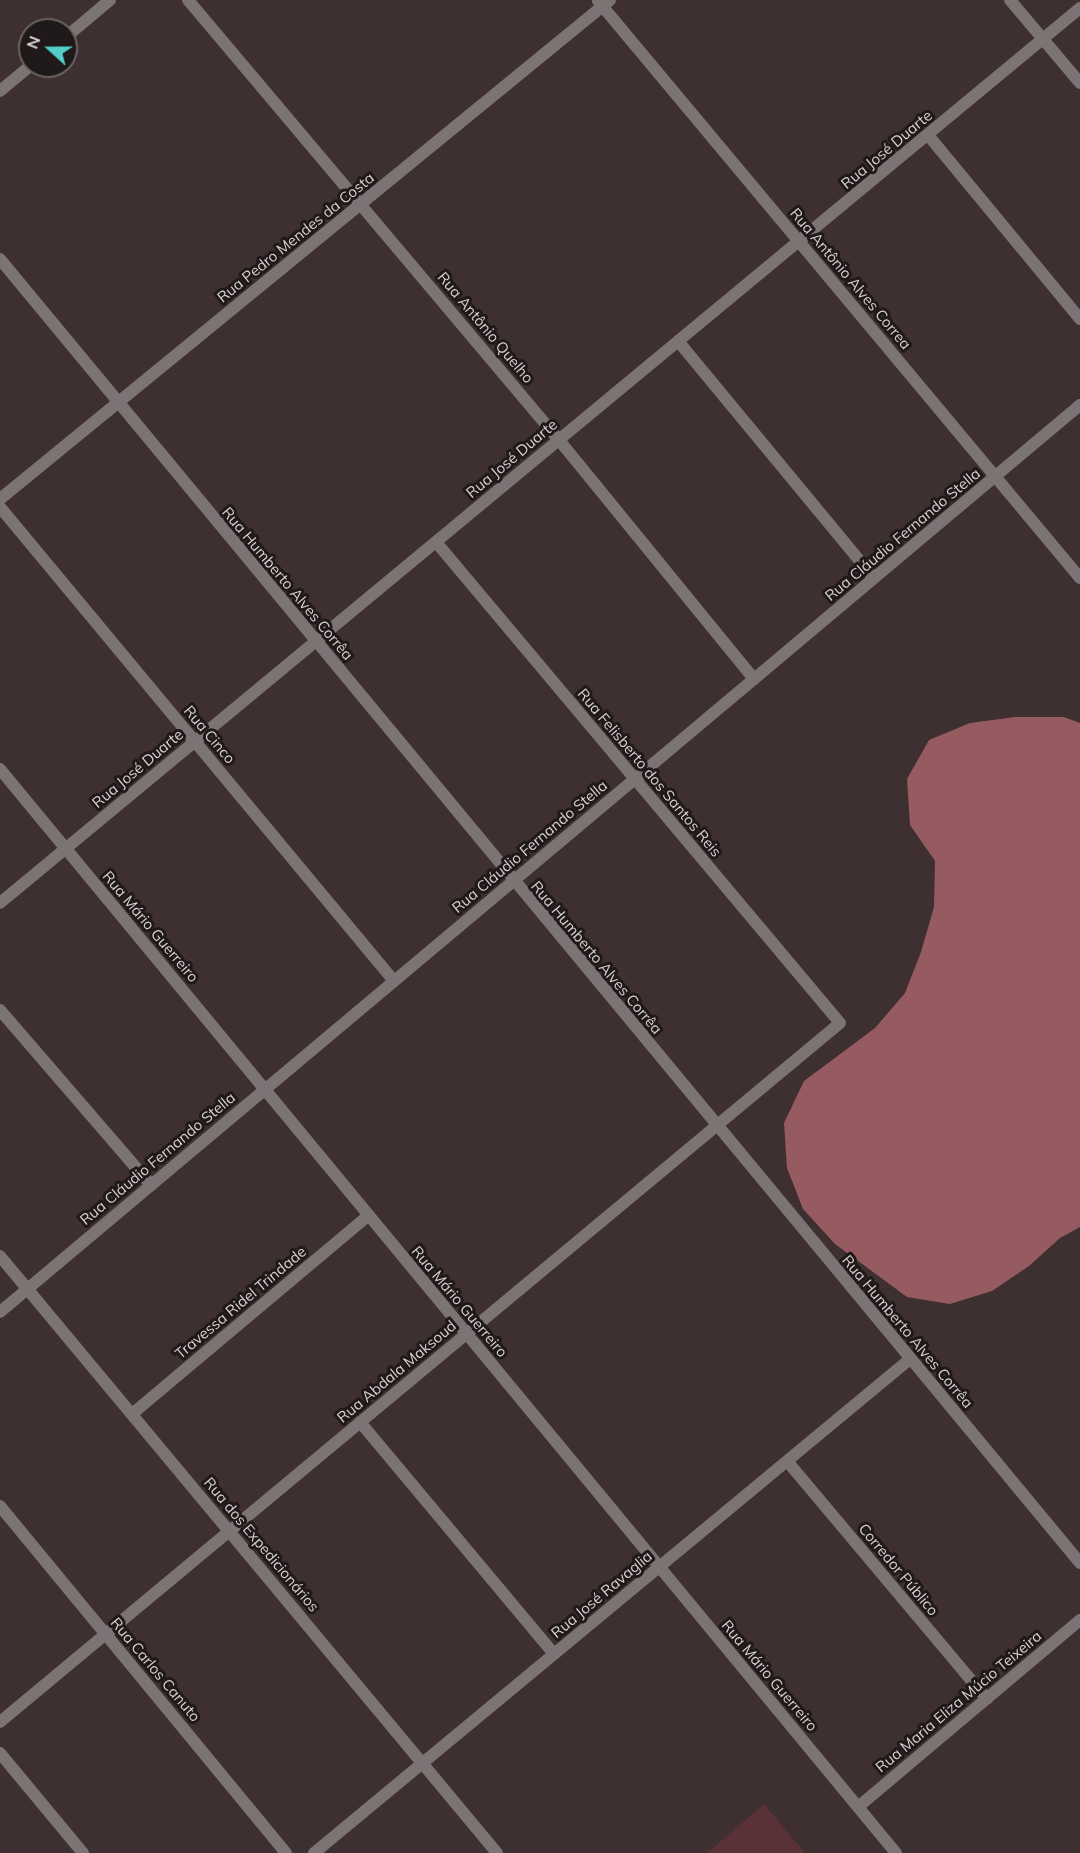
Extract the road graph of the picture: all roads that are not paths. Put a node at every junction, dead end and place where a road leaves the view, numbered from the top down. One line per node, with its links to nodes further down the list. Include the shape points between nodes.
1 (111, 0): 6 (street)
2 (188, 0): 12 (street, Rua Antônio Quelho)
3 (1010, 0): 7 (street)
4 (604, 2): 12 (street, Rua Pedro Mendes da Costa); 13 (street, Rua Antônio Alves Correa)
5 (1080, 8): 7 (street, Rua José Duarte)
6 (78, 27)
7 (1044, 39): 9 (street); 11 (street, Rua José Duarte)
8 (18, 76): 10 (street)
9 (1080, 83)
10 (0, 91)
11 (928, 135): 13 (street, Rua José Duarte); 15 (street)
12 (360, 204): 17 (street, Rua Pedro Mendes da Costa); 19 (street, Rua Antônio Quelho)
13 (799, 242): 16 (street, Rua José Duarte); 20 (street, Rua Antônio Alves Correa)
14 (0, 260): 17 (street, Rua Humberto Alves Corrêa)
15 (1080, 319)
16 (678, 341): 19 (street, Rua José Duarte); 24 (street)
17 (118, 403): 21 (street, Rua Pedro Mendes da Costa); 26 (street, Rua Humberto Alves Corrêa)
18 (1080, 405): 20 (street, Rua Cláudio Fernando Stella)
19 (559, 440): 23 (street, Rua José Duarte); 27 (street, Rua Antônio Quelho)
20 (995, 476): 24 (street, Rua Cláudio Fernando Stella); 25 (street, Rua Antônio Alves Correa)
21 (0, 499)
22 (0, 507): 28 (street, Rua Cinco)
23 (436, 542): 26 (street, Rua José Duarte); 30 (street, Rua Felisberto dos Santos Reis)
24 (874, 578): 27 (street, Rua Cláudio Fernando Stella)
25 (1080, 578)
26 (315, 642): 28 (street, Rua José Duarte); 32 (street, Rua Humberto Alves Corrêa)
27 (754, 679): 30 (street, Rua Cláudio Fernando Stella)
28 (195, 742): 31 (street, Rua José Duarte); 34 (street, Rua Cinco)
29 (0, 770): 31 (street, Rua Mário Guerreiro)
30 (634, 780): 32 (street, Rua Cláudio Fernando Stella); 36 (street, Rua Felisberto dos Santos Reis)
31 (65, 849): 33 (street, Rua José Duarte); 37 (street, Rua Mário Guerreiro)
32 (513, 881): 34 (street, Rua Cláudio Fernando Stella); 38 (street, Rua Humberto Alves Corrêa)
33 (0, 903)
34 (394, 981): 37 (street, Rua Cláudio Fernando Stella)
35 (0, 1010): 39 (street)
36 (840, 1023): 38 (street, Rua Abdala Maksoud)
37 (265, 1089): 39 (street, Rua Cláudio Fernando Stella); 40 (street, Rua Mário Guerreiro)
38 (716, 1127): 44 (street, Rua Abdala Maksoud); 45 (street, Rua Humberto Alves Corrêa)
39 (151, 1185): 42 (street, Rua Cláudio Fernando Stella)
40 (369, 1215): 44 (street, Rua Mário Guerreiro); 46 (street, Travessa Ridel Trindade)
41 (0, 1256): 42 (street, Rua dos Expedicionários)
42 (27, 1289): 43 (street, Rua Cláudio Fernando Stella); 46 (street, Rua dos Expedicionários)
43 (0, 1312)
44 (467, 1334): 47 (street, Rua Abdala Maksoud); 52 (street, Rua Mário Guerreiro)
45 (910, 1359): 48 (street, Rua José Ravaglia); 51 (street, Rua Humberto Alves Corrêa)
46 (132, 1414): 50 (street, Rua dos Expedicionários)
47 (360, 1422): 50 (street, Rua Abdala Maksoud); 55 (street)
48 (787, 1461): 52 (street, Rua José Ravaglia); 56 (street, Corredor Público)
49 (0, 1506): 54 (street, Rua Carlos Canuto)
50 (230, 1531): 54 (street, Rua Abdala Maksoud); 59 (street, Rua dos Expedicionários)
51 (1080, 1563)
52 (659, 1567): 55 (street, Rua José Ravaglia); 60 (street, Rua Mário Guerreiro)
53 (1080, 1620): 56 (street, Rua Maria Eliza Múcio Teixeira)
54 (105, 1634): 57 (street, Rua Abdala Maksoud); 62 (street, Rua Carlos Canuto)
55 (554, 1654): 59 (street, Rua José Ravaglia)
56 (987, 1699): 60 (street, Rua Maria Eliza Múcio Teixeira)
57 (0, 1722)
58 (0, 1753): 61 (street)
59 (423, 1762): 63 (street, Rua José Ravaglia); 64 (street, Rua dos Expedicionários)
60 (858, 1808): 65 (street, Rua Mário Guerreiro)
61 (83, 1853)
62 (286, 1853)
63 (314, 1853)
64 (497, 1853)
65 (896, 1853)

